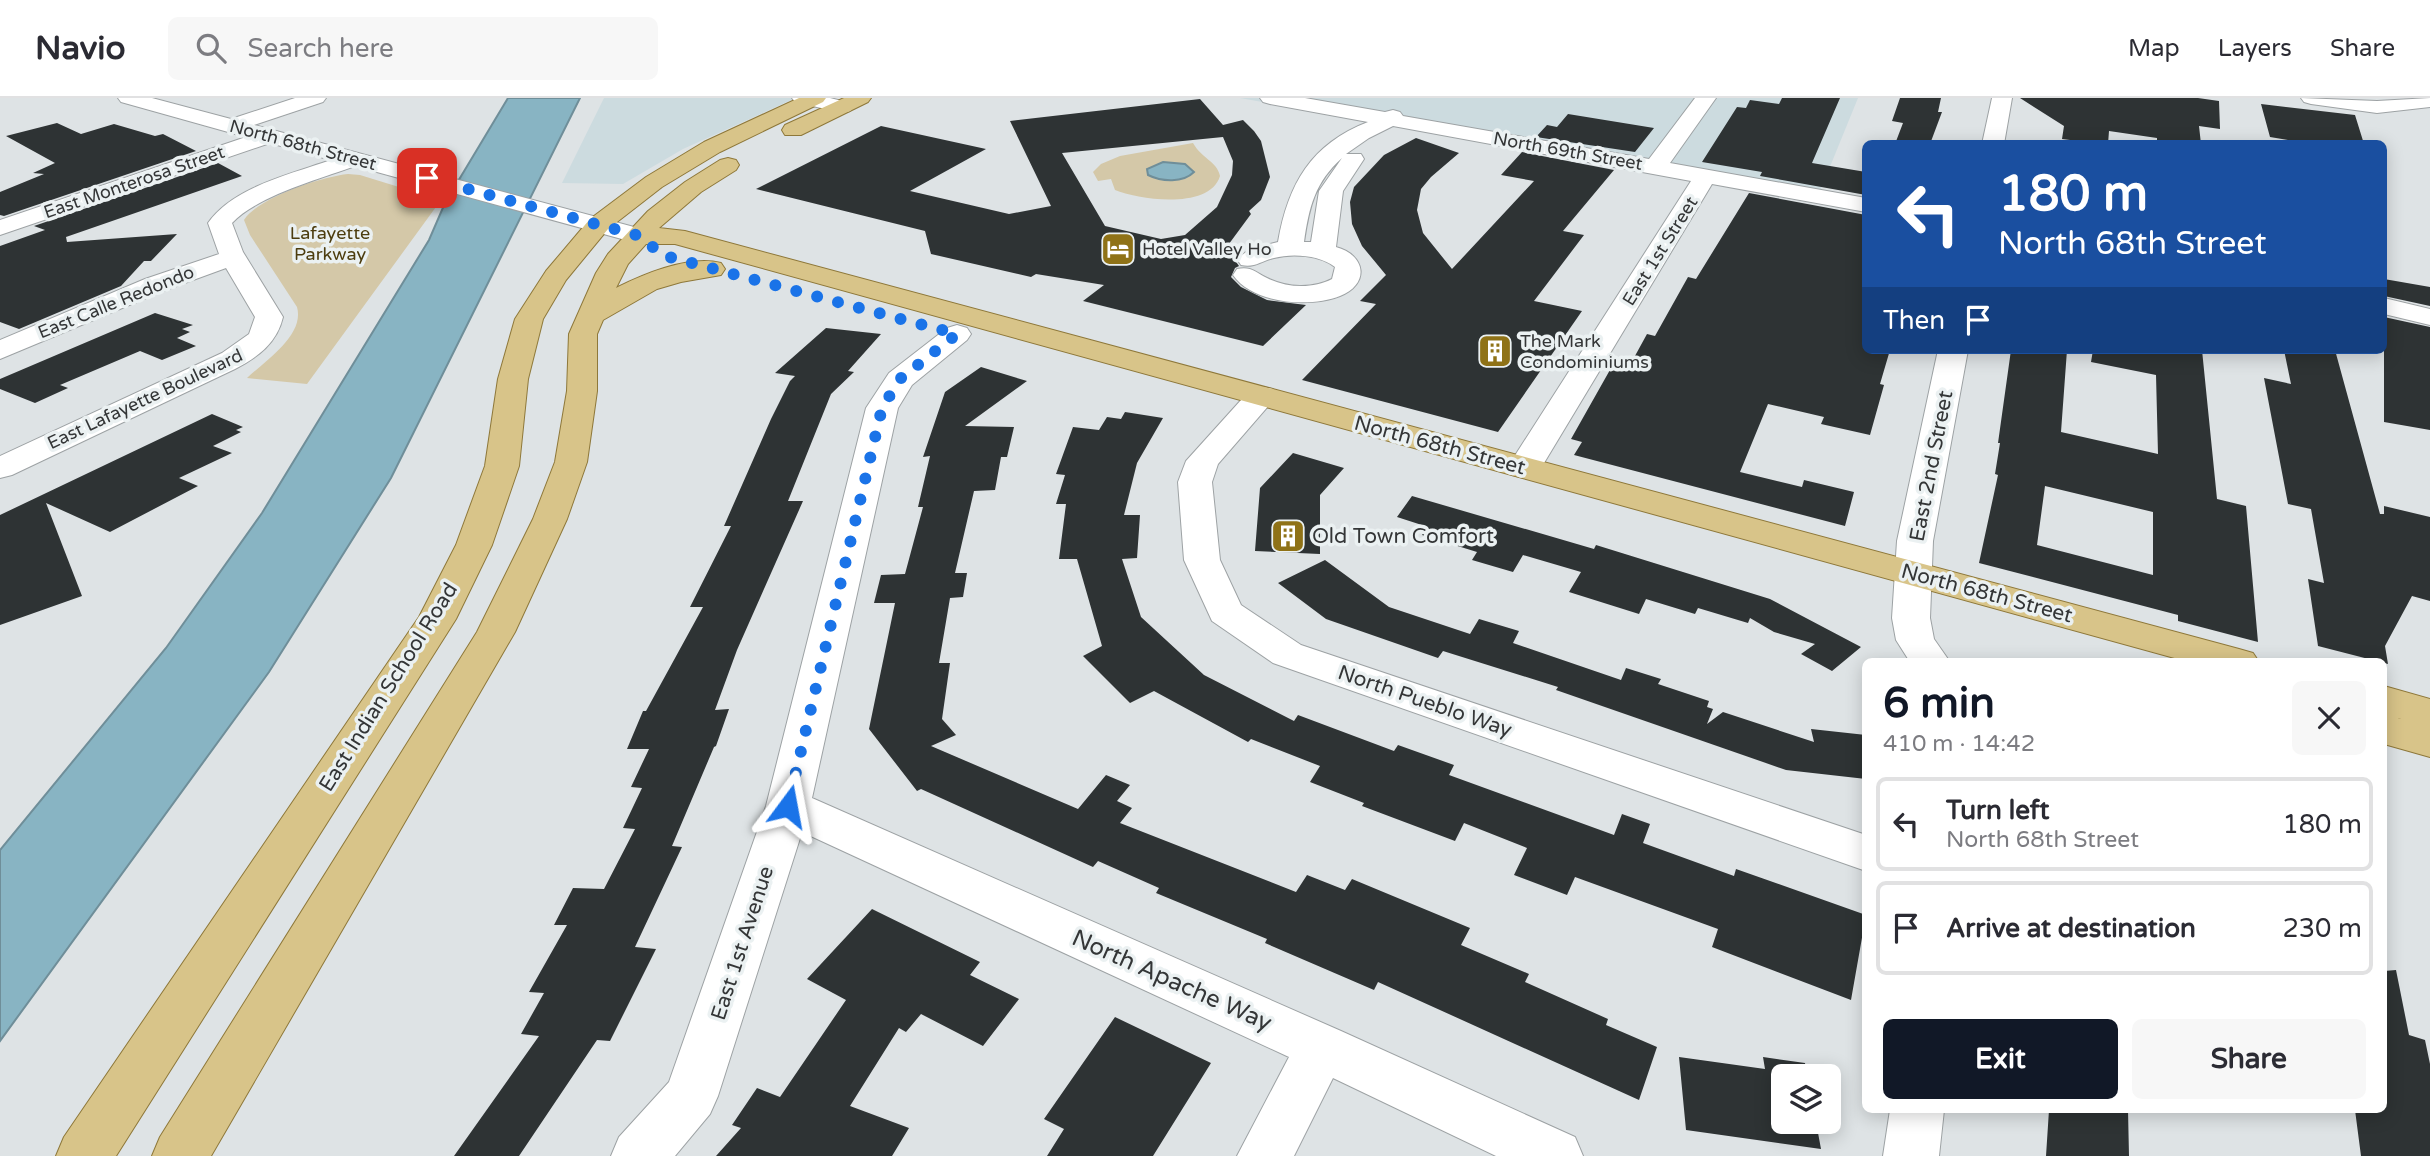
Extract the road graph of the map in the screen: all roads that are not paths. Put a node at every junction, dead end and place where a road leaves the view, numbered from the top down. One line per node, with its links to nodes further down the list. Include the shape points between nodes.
1 (128, 98): 11 (street, North 68th Street)
2 (316, 98): 11 (street)
3 (1270, 98): 10 (street, North 69th Street)
4 (1706, 98): 15 (street)
5 (2002, 98): 13 (street)
6 (2311, 98): 8 (street, via 2377,107)
7 (810, 99): 9 (street); 18 (main road, East Indian School Road, via 687,161)
8 (2430, 101)
9 (852, 102): 20 (main road, via 721,169 657,216)
10 (1393, 116): 15 (street, North 69th Street); 21 (street, via 1324,161 1299,200); 22 (street, via 1387,132 1339,173 1329,191)
11 (231, 126): 12 (street, North 68th Street)
12 (269, 136): 14 (street, North 68th Street); 19 (street, East Monterosa Street)
13 (1994, 140)
14 (354, 159): 18 (street, North 68th Street); 23 (street, East Lafayette Boulevard, via 253,198 223,217 221,231)
15 (1655, 167): 16 (street, North 69th Street)
16 (1706, 176): 17 (street, North 69th Street); 34 (street, East 1st Street)
17 (1862, 204)
18 (598, 224): 20 (street, North 68th Street); 47 (main road, East Indian School Road, via 555,276 529,319 513,379 502,466 474,545 437,619)
19 (0, 228)
20 (640, 236): 24 (main road, North 68th Street, via 662,255); 26 (main road, via 617,260); 31 (main road, North 68th Street, via 676,236)
21 (1290, 248): 22 (street); 22 (street, via 1274,250 1248,267 1262,288 1295,294 1328,290 1348,278 1345,263)
22 (1323, 251)
23 (234, 257): 29 (street, East Calle Redondo); 33 (street, East Lafayette Boulevard, via 270,317 257,344)
24 (712, 269): 26 (main road, via 676,273 639,285); 28 (main road, North 68th Street)
25 (2387, 307): 27 (street)
26 (590, 316): 48 (main road, via 583,334 582,391 571,462 550,519 496,632)
27 (2430, 317)
28 (957, 334): 31 (main road, North 68th Street); 43 (street, East 1st Avenue, via 900,379 882,408)
29 (0, 349)
30 (1952, 354): 35 (street, East 2nd Street, via 1915,541)
31 (1079, 357): 32 (main road, North 68th Street)
32 (1254, 405): 34 (main road, North 68th Street); 35 (main road, North 68th Street); 44 (street, North Pueblo Way, via 1202,461 1195,482 1202,560 1225,612 1287,654)
33 (0, 468)
34 (1524, 468): 35 (main road, North 68th Street)
35 (1913, 585): 36 (street, East 2nd Street, via 1915,640); 37 (main road, North 68th Street); 38 (main road, North 68th Street)
36 (1927, 658)
37 (2132, 658)
38 (2222, 658)
39 (2387, 701): 40 (main road)
40 (2430, 713)
41 (2387, 730): 42 (main road)
42 (2430, 742)
43 (788, 806): 45 (street, North Apache Way); 49 (street, East 1st Avenue, via 691,1096)
44 (1862, 852)
45 (1322, 1047): 50 (street); 51 (street, North Apache Way)
46 (1917, 1113): 52 (street)
47 (84, 1156)
48 (180, 1156)
49 (639, 1156)
50 (1265, 1156)
51 (1555, 1156)
52 (1911, 1156)

